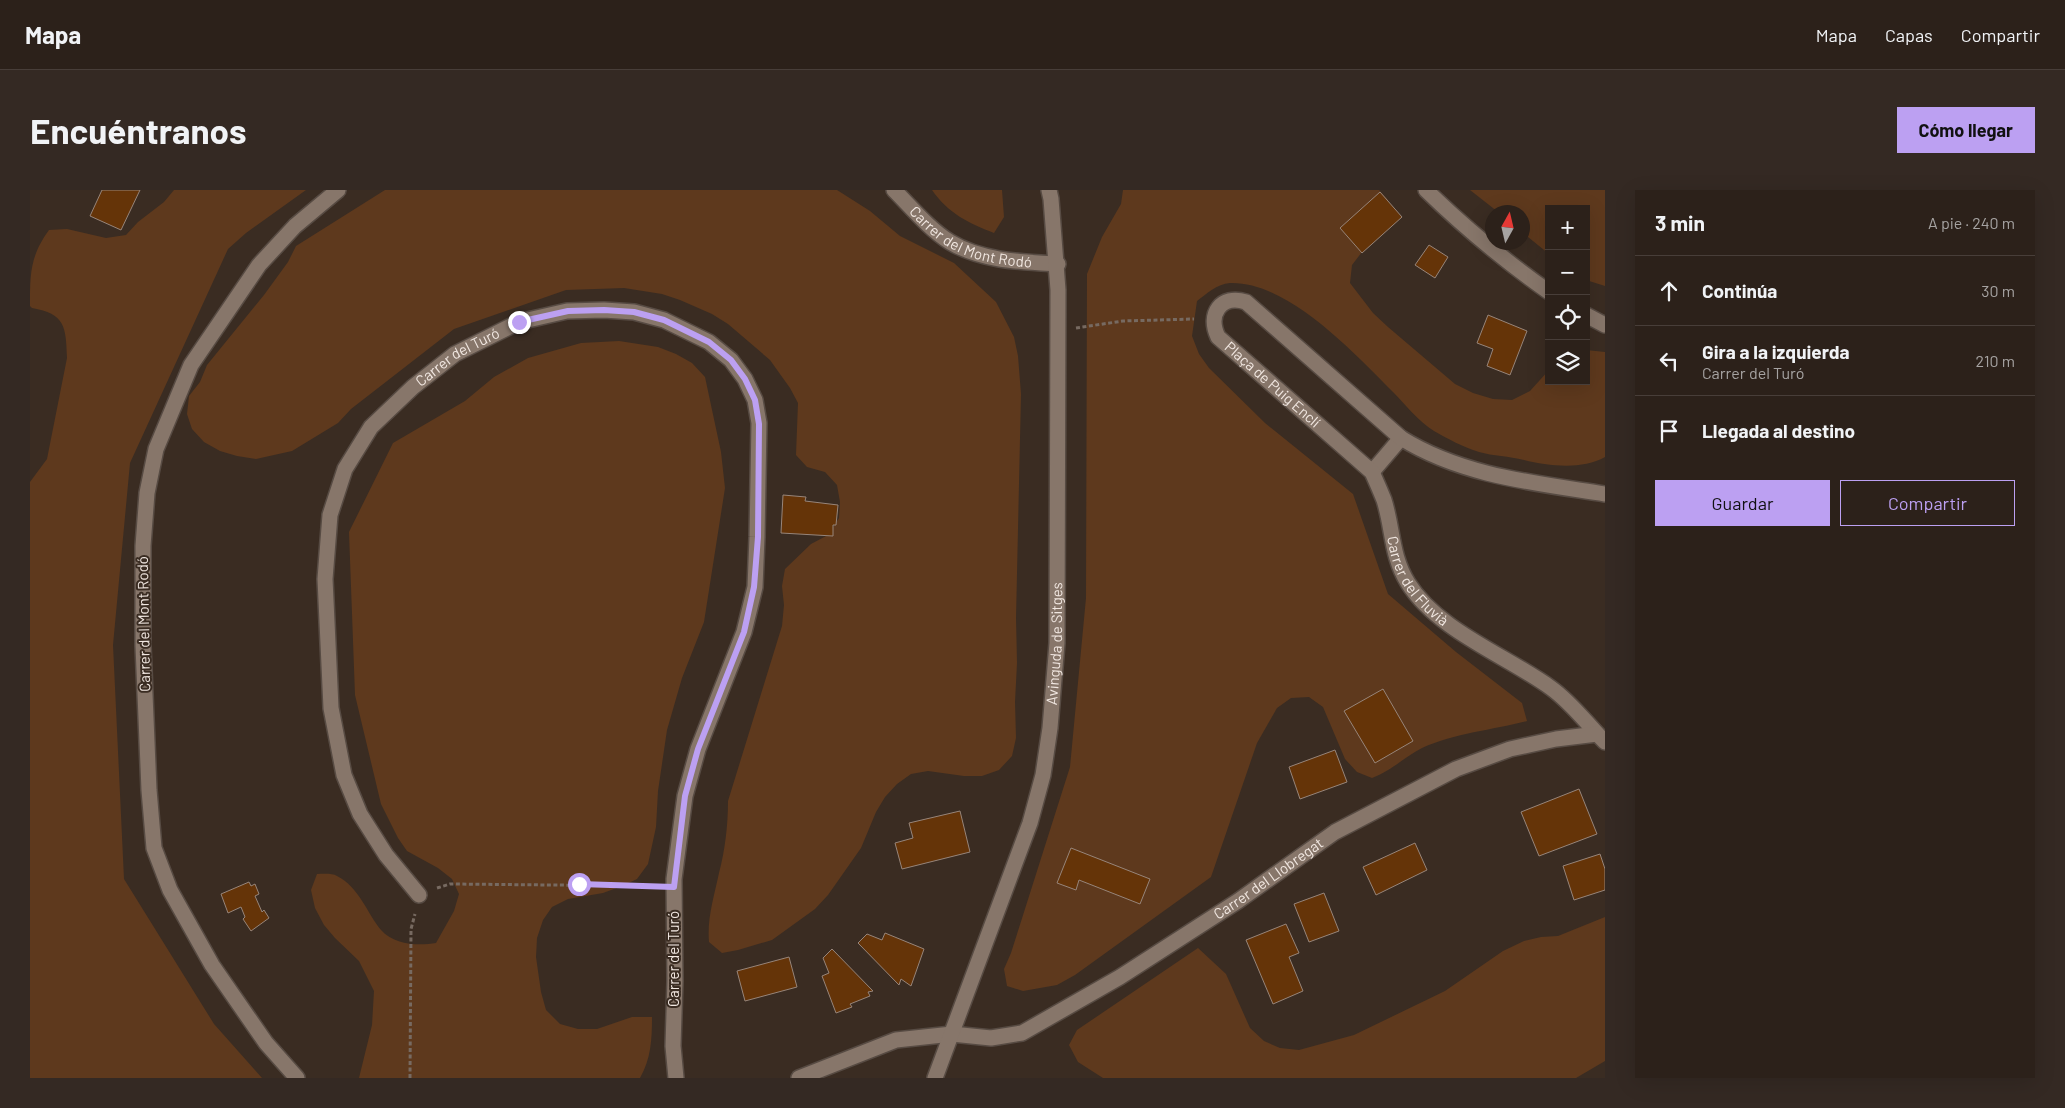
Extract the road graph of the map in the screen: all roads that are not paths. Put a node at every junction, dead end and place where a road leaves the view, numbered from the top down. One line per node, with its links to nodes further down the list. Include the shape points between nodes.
1 (338, 190): 15 (street, Carrer del Mont Rodó, via 295,226 259,266 191,365 156,449 147,493 142,546 143,646 154,848 170,890 212,965 266,1043)
2 (894, 190): 5 (street, Carrer del Mont Rodó, via 949,242 974,254)
3 (1049, 190): 5 (street, Avinguda de Sitges)
4 (1426, 190): 6 (street, via 1512,266)
5 (1058, 264): 14 (street, Avinguda de Sitges, via 1057,643 1050,728 1043,775 1030,823)
6 (1545, 289)
7 (1590, 316): 8 (street)
8 (1605, 325)
9 (1401, 438): 10 (street); 10 (street, Plaça de Puig Enclí, via 1246,302 1238,299 1224,302 1218,308 1214,322 1218,337); 11 (street, via 1424,452 1481,472)
10 (1372, 472): 12 (street, Carrer del Fluvià, via 1384,500 1397,563 1425,604 1444,621 1552,689)
11 (1605, 494)
12 (1601, 738): 14 (street, Carrer del Llobregat, via 1556,739 1510,749 1448,773 1335,832 1238,901 1129,971 1022,1033 991,1038)
13 (419, 896): 16 (street, Carrer del Turó, via 386,855 360,814 344,775 331,708 325,579 330,515 346,469 371,427 413,386 455,354 519,322 568,311 634,312 664,320 709,342 731,360 745,379 759,424 754,587 744,632 698,749 685,796 674,887 673,1046)
14 (952, 1034): 17 (street, Carrer del Llobregat, via 896,1040); 18 (street, Avinguda de Sitges)
15 (297, 1078)
16 (676, 1078)
17 (800, 1078)
18 (935, 1078)

